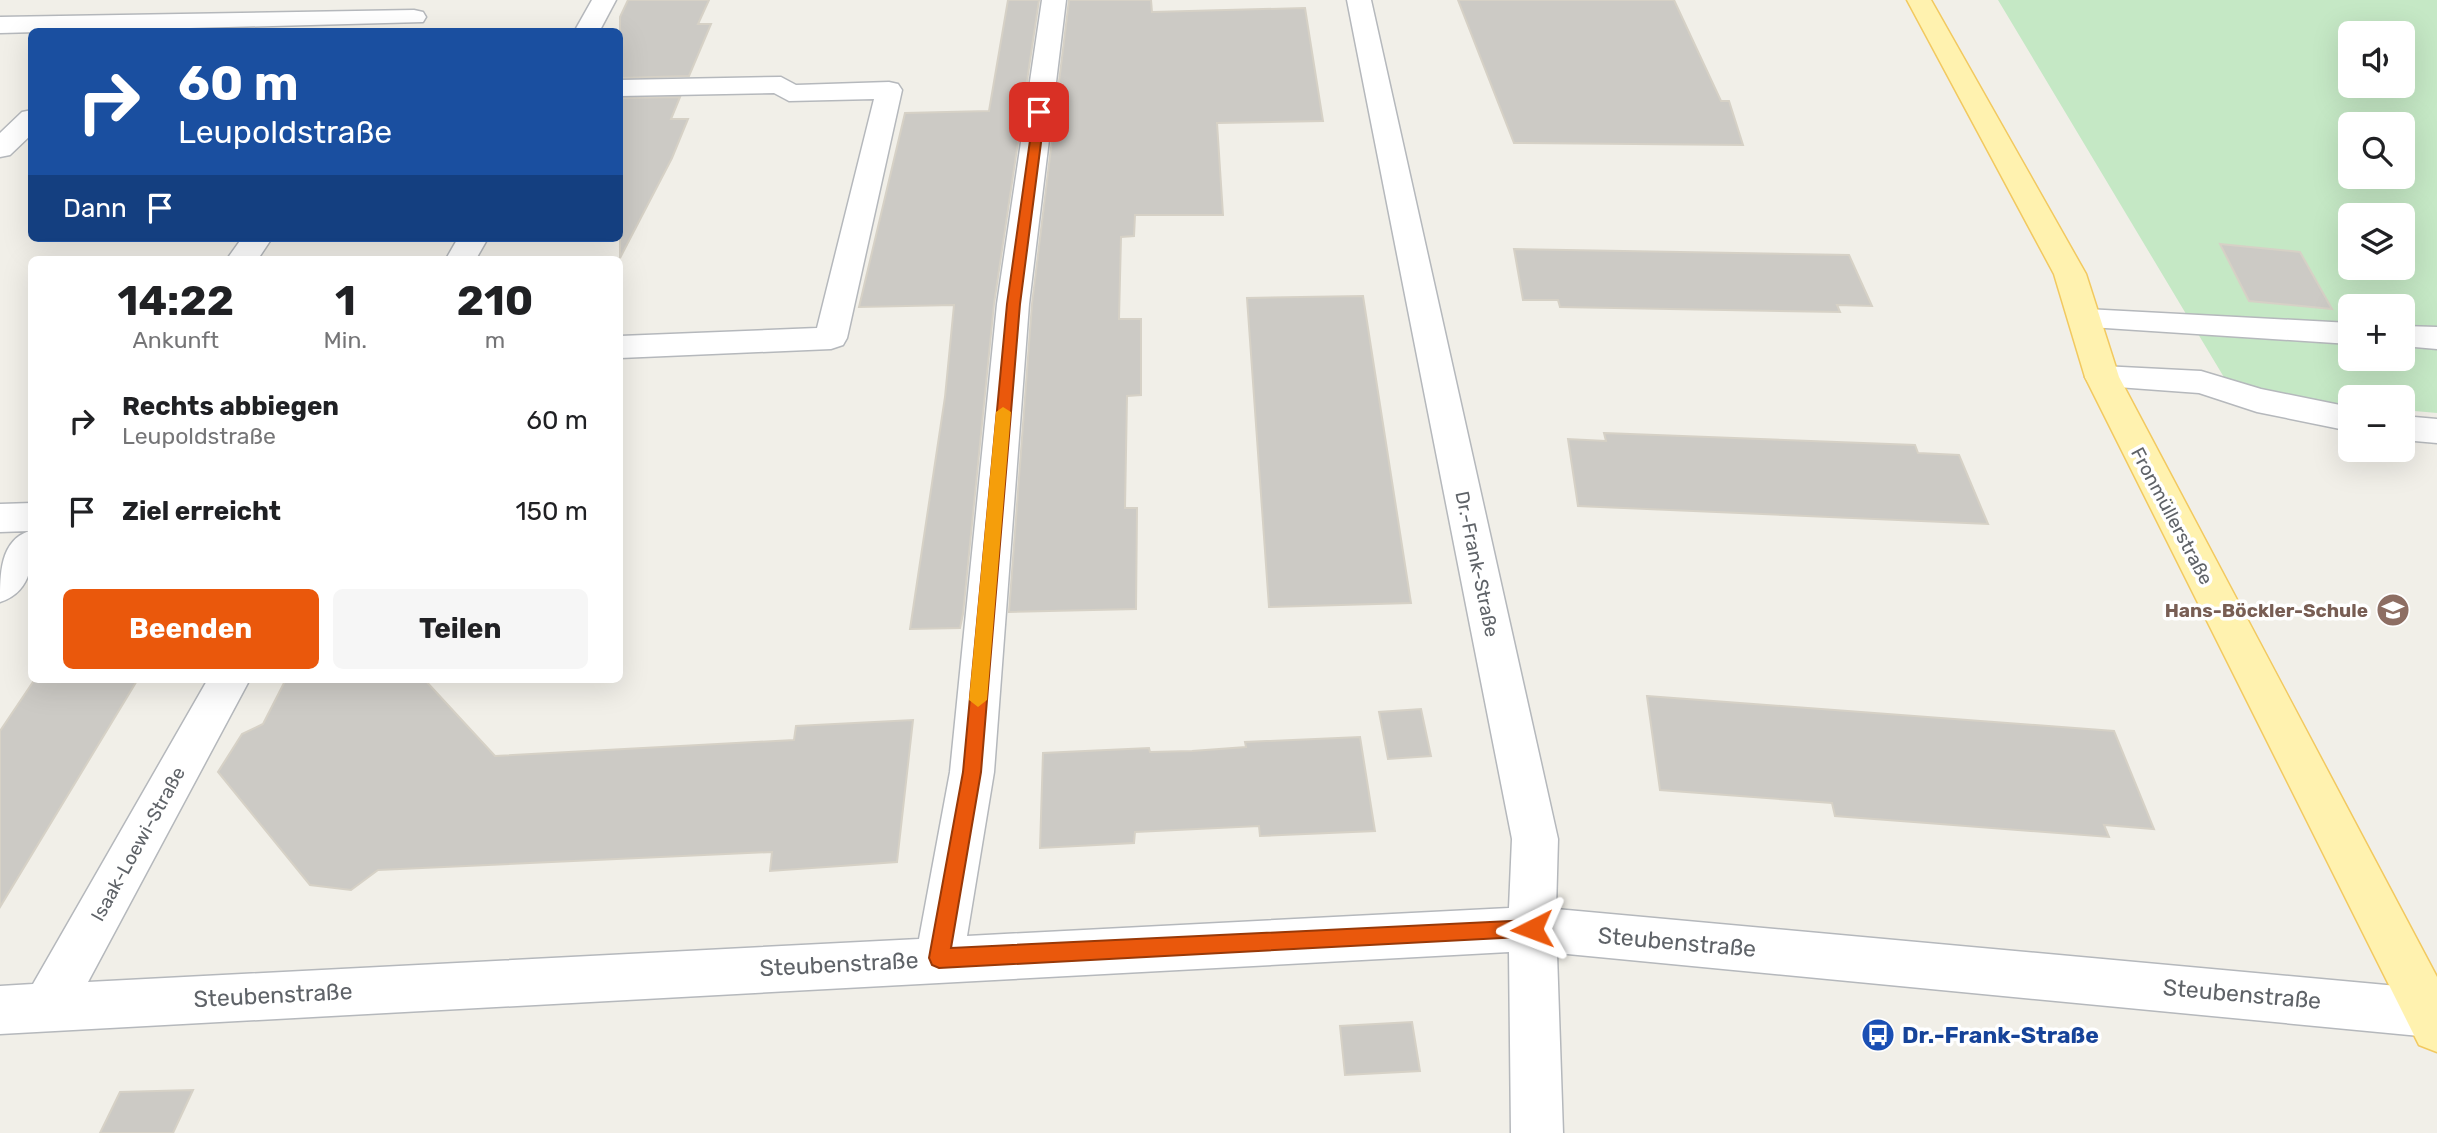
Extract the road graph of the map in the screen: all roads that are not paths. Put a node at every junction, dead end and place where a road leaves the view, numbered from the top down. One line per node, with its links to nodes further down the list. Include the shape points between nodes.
1 (604, 0): 8 (street)
2 (1054, 0): 27 (street, via 1013,304 972,772)
3 (1359, 0): 26 (street, Dr.-Frank-Straße, via 1535,839)
4 (1919, 0): 12 (main road, Fronmüllerstraße, via 2070,274)
5 (415, 16): 7 (street)
6 (0, 25): 7 (street)
7 (122, 28)
8 (588, 28)
9 (623, 88): 16 (street, via 780,85 789,93 889,90 831,338)
10 (28, 122): 11 (street)
11 (0, 149)
12 (2085, 319): 13 (street); 17 (main road, Fronmüllerstraße)
13 (2338, 333)
14 (2415, 337): 15 (street)
15 (2437, 338)
16 (623, 347)
17 (2102, 377): 18 (street, via 2202,382 2257,400); 30 (main road, Fronmüllerstraße)
18 (2338, 417)
19 (2415, 429): 20 (street)
20 (2437, 431)
21 (28, 517): 22 (street)
22 (0, 518)
23 (28, 549): 24 (street)
24 (0, 587)
25 (227, 683): 28 (street, Isaak-Loewi-Straße)
26 (1532, 929): 27 (street, Steubenstraße); 30 (street, Steubenstraße); 31 (street, Dr.-Frank-Straße)
27 (939, 958): 28 (street, Steubenstraße)
28 (47, 1008): 29 (street, Steubenstraße)
29 (0, 1010)
30 (2434, 1020)
31 (1537, 1133)

